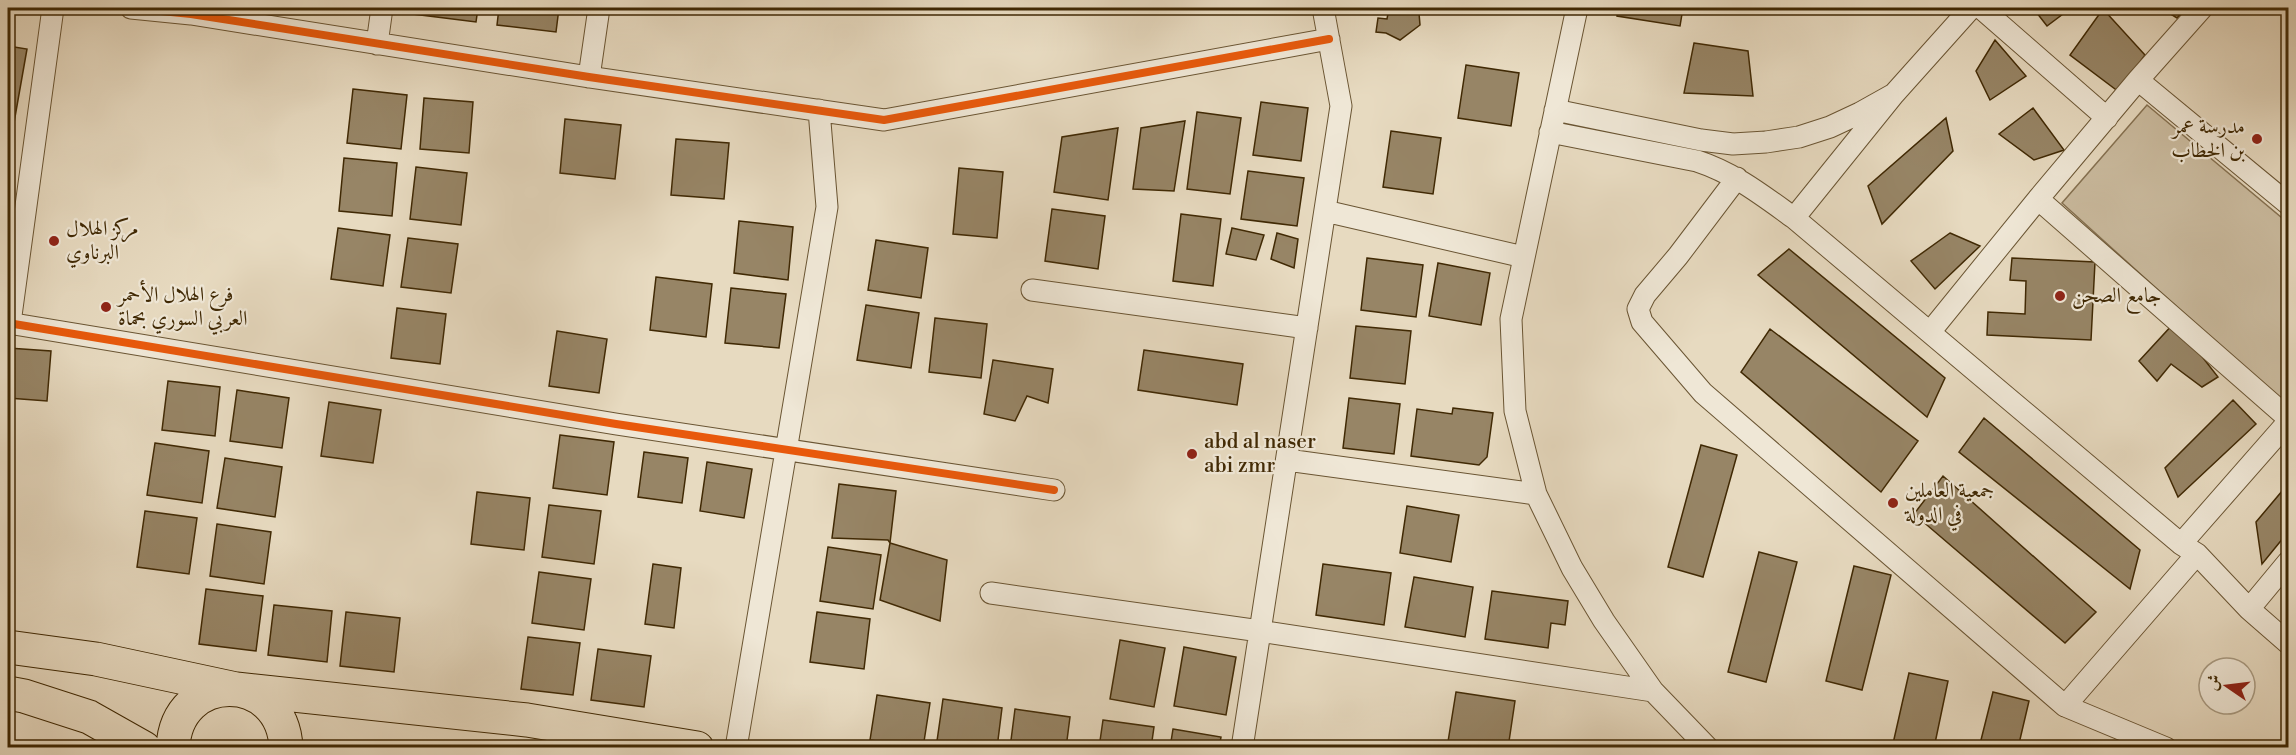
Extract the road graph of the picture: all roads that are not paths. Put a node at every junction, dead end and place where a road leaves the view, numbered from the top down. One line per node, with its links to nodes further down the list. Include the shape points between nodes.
1 (53, 8): 27 (street)
2 (131, 8): 10 (street)
3 (382, 8): 12 (street)
4 (599, 8): 13 (street)
5 (1323, 8): 11 (street)
6 (1577, 8): 17 (street)
7 (1971, 8): 15 (street)
8 (1981, 8): 18 (street)
9 (2202, 8): 14 (street)
10 (191, 11): 12 (street)
11 (1329, 39): 16 (street, via 884,120); 23 (street, via 1341,106)
12 (377, 44): 13 (street)
13 (589, 77): 16 (street)
14 (2138, 80): 18 (street); 22 (street)
15 (1893, 93): 17 (street, via 1860,113 1799,137 1733,144); 24 (street)
16 (819, 110): 31 (street, via 827,207)
17 (1555, 110): 19 (street)
18 (2107, 118): 21 (street)
19 (1550, 132): 20 (street, via 1697,161); 25 (street)
20 (1737, 178): 24 (street); 45 (street, via 1645,295 1638,309 1642,322 1703,393)
21 (2038, 199): 29 (street); 30 (street)
22 (2289, 204)
23 (1325, 211): 25 (street); 28 (street)
24 (1794, 218): 29 (street)
25 (1524, 257): 34 (street, via 1511,319 1515,411)
26 (1032, 290): 28 (street)
27 (9, 323): 31 (street)
28 (1307, 328): 32 (street)
29 (1930, 332): 35 (street)
30 (2289, 420): 35 (street)
31 (786, 451): 33 (street); 50 (street)
32 (1287, 460): 34 (street); 39 (street)
33 (1054, 490)
34 (1536, 494): 43 (street, via 1572,567)
35 (2189, 549): 38 (street); 45 (street)
36 (2289, 562): 38 (street)
37 (991, 593): 39 (street)
38 (2249, 609): 40 (street)
39 (1260, 631): 43 (street); 51 (street)
40 (2289, 643)
41 (8, 647): 42 (main road, via 96,659)
42 (236, 689): 47 (main road, via 217,690 199,697 175,727); 48 (main road, via 268,704 286,734); 49 (main road, via 527,720)
43 (1653, 690): 52 (street)
44 (8, 693): 46 (main road, via 89,717)
45 (2065, 706): 53 (street)
46 (144, 747)
47 (172, 747)
48 (286, 747)
49 (698, 747)
50 (736, 747)
51 (1242, 747)
52 (1708, 747)
53 (2166, 747)

